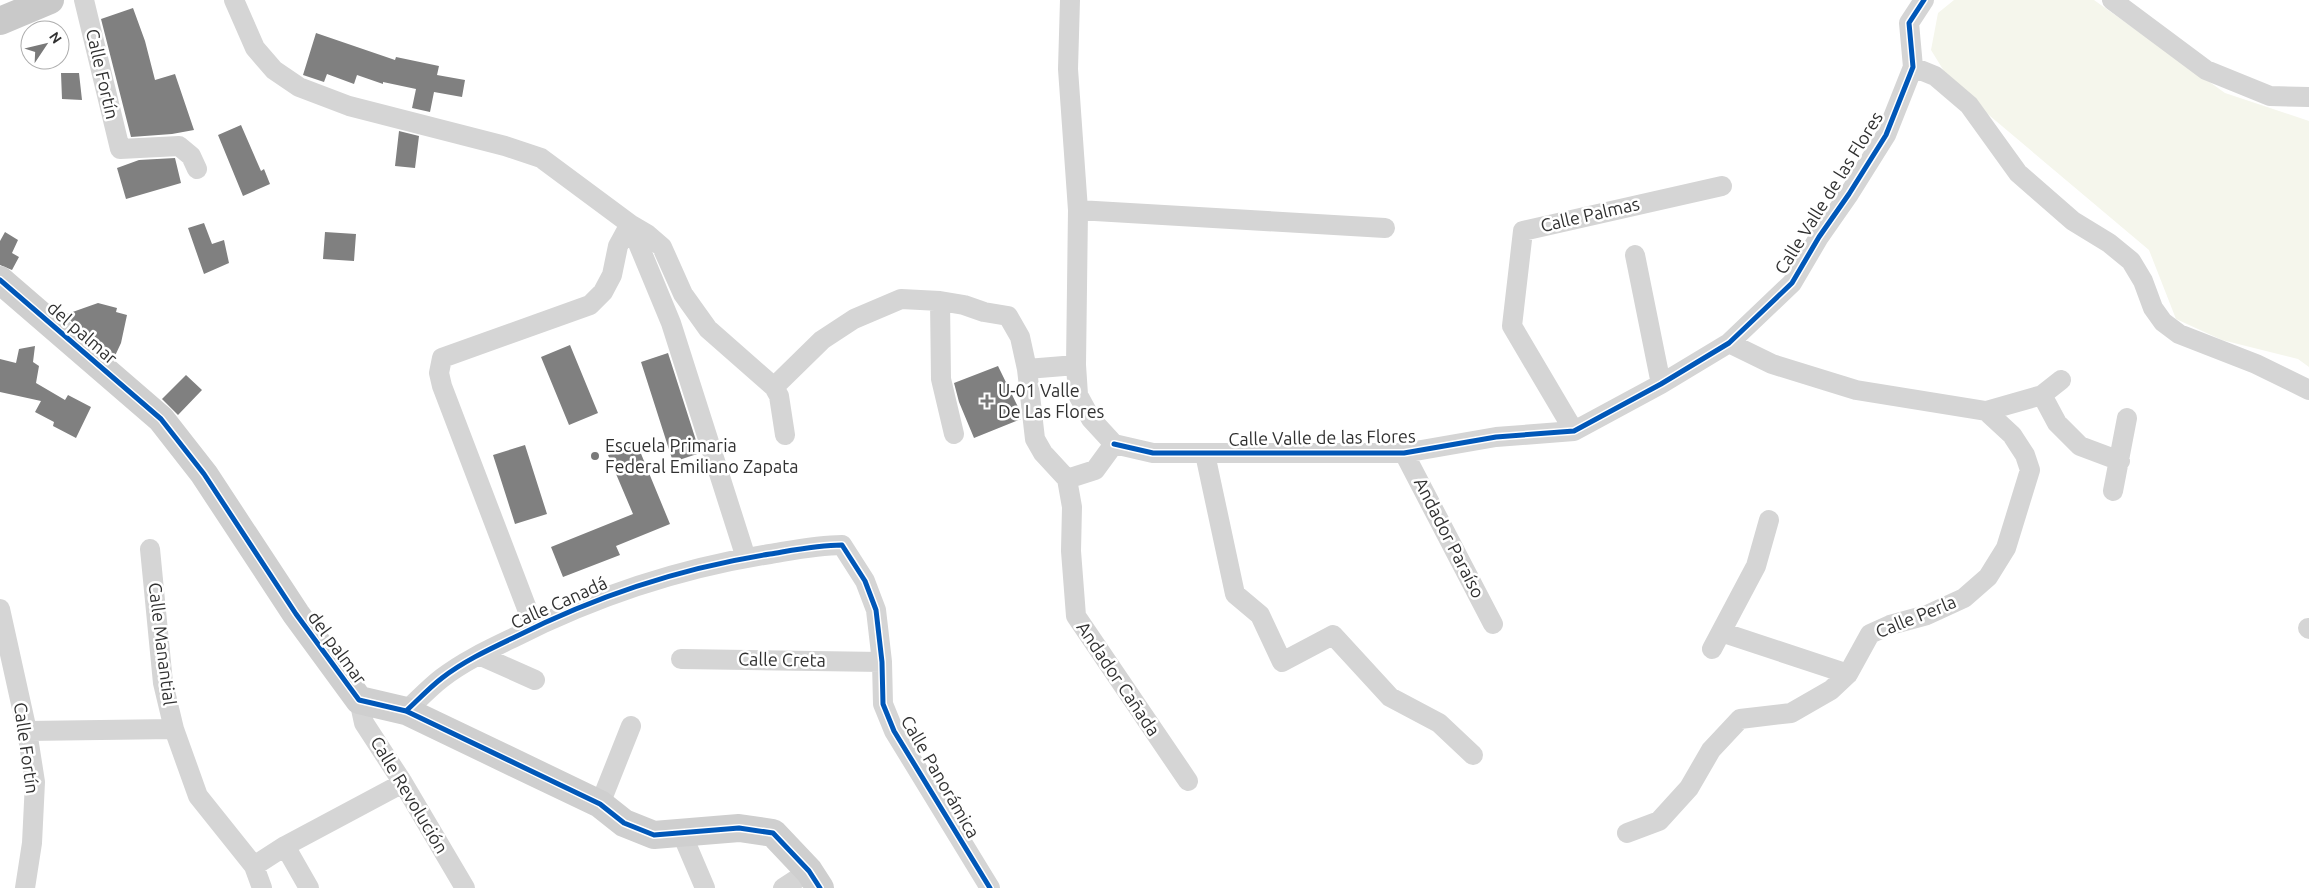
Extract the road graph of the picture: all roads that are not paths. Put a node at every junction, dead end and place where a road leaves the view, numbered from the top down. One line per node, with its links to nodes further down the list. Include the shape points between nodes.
1 (50, 0): 7 (main road)
2 (84, 0): 10 (street, Calle Fortín, via 120,149 179,146 191,156)
3 (234, 0): 13 (street, via 255,48 274,70 299,87 349,106 541,158)
4 (1070, 0): 12 (street, via 1068,69)
5 (1924, 0): 8 (street, Calle Valle de las Flores, via 1909,23)
6 (2112, 0): 9 (street, via 2206,70 2270,96)
7 (0, 21)
8 (1913, 67): 18 (street, Calle Valle de las Flores, via 1886,135 1792,283); 24 (street, via 1935,76 1969,105 2018,173 2073,221 2131,261 2163,322 2179,334 2256,364)
9 (2309, 97)
10 (198, 169)
11 (1722, 186): 28 (street, Calle Palmas, via 1523,231 1512,326)
12 (1078, 210): 14 (street); 19 (street)
13 (630, 224): 23 (street, via 662,247 683,294 708,329); 39 (street, via 671,323); 43 (street, via 618,246 612,275 603,292 590,304 442,358 439,374 442,386)
14 (1384, 228)
15 (1635, 255): 22 (street)
16 (0, 280): 49 (street, del palmar, via 161,420 204,474 296,614)
17 (940, 301): 20 (street, via 1008,316 1020,337); 23 (street, via 901,299 854,319 822,340); 29 (street, via 941,379)
18 (1729, 343): 22 (street, Calle Valle de las Flores); 26 (street, via 1772,364 1856,390)
19 (1076, 365): 20 (street); 31 (street, via 1078,395 1091,420)
20 (1028, 369): 35 (street, via 1035,439)
21 (2061, 380): 25 (street)
22 (1661, 384): 28 (street, Calle Valle de las Flores)
23 (774, 388): 30 (street)
24 (2309, 390)
25 (2042, 396): 26 (street); 34 (street, via 2057,423 2080,446)
26 (1986, 411): 47 (street, Calle Perla, via 2012,435 2026,455 2030,470 2006,548 1988,577 1964,598 1927,615 1870,634)
27 (2127, 418): 34 (street)
28 (1574, 431): 32 (street, Calle Valle de las Flores, via 1496,437)
29 (954, 434)
30 (784, 435)
31 (1114, 444): 33 (street, Calle Valle de las Flores, via 1153,453); 35 (street, via 1095,470)
32 (1404, 452): 33 (street, Calle Valle de las Flores); 42 (street, Andador Paraíso)
33 (1205, 454): 54 (street, via 1235,594 1260,615 1282,662 1333,635 1390,697 1439,723)
34 (2120, 461): 36 (street)
35 (1067, 479): 55 (street, Andador Cañada, via 1072,506 1071,550 1076,616)
36 (2113, 491)
37 (1768, 520): 47 (street, via 1756,566 1717,641)
38 (150, 549): 52 (street, Calle Manantial, via 163,683)
39 (746, 558): 40 (street, Calle Canadá, via 842,545); 43 (street, Calle Canadá, via 666,576 615,593)
40 (853, 562): 46 (street, Calle Panorámica, via 865,581 876,610)
41 (0, 609): 53 (street, Calle Fortín)
42 (1493, 624)
43 (534, 627): 44 (street, Calle Canadá)
44 (479, 654): 48 (street); 50 (street, Calle Canadá, via 442,677)
45 (681, 658): 46 (street, Calle Creta)
46 (882, 662): 69 (street, Calle Panorámica, via 884,704 894,731)
47 (1848, 674): 58 (street, Calle Perla, via 1830,690 1791,714 1740,719 1711,750 1689,788 1659,821)
48 (535, 680)
49 (359, 700): 50 (street, del palmar); 56 (street, Calle Revolución, via 364,723)
50 (406, 711): 57 (street, del palmar)
51 (632, 726): 57 (street)
52 (174, 729): 53 (street); 61 (street, Calle Manantial, via 198,796)
53 (27, 731): 63 (street, Calle Fortín, via 35,782 32,843)
54 (1473, 756)
55 (1188, 781)
56 (404, 783): 60 (street); 66 (street, Calle Revolución)
57 (600, 804): 59 (street, del palmar, via 624,823 654,835)
58 (1627, 833)
59 (682, 834): 62 (street, del palmar, via 740,828 773,833); 67 (street)
60 (285, 846): 61 (street); 65 (street)
61 (254, 866): 64 (street, Calle Manantial)
62 (814, 880): 68 (street)
63 (25, 888)
64 (262, 888)
65 (310, 888)
66 (465, 888)
67 (705, 888)
68 (783, 888)
69 (990, 888)

